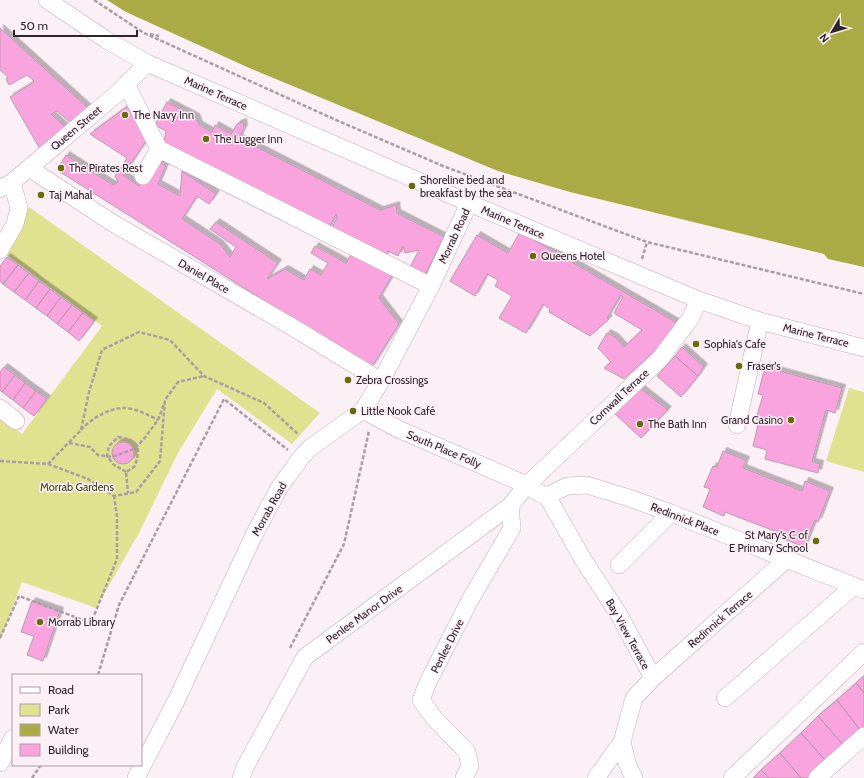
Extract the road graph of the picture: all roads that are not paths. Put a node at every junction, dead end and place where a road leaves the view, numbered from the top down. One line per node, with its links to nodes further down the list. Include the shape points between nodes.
1 (46, 0): 2 (street, Marine Terrace)
2 (147, 63): 3 (street, Queen Street); 8 (street, Marine Terrace)
3 (126, 84): 4 (street); 5 (street, Queen Street)
4 (159, 149): 6 (street); 10 (street)
5 (29, 168): 7 (street, Queen Street); 14 (street, Daniel Place, via 111,222)
6 (143, 176)
7 (6, 186): 9 (street, via 19,208 15,224)
8 (469, 203): 10 (street, Morrab Road); 11 (street, Marine Terrace)
9 (0, 250)
10 (430, 286): 14 (street, Morrab Road)
11 (699, 300): 12 (street, Marine Terrace); 19 (street, Cornwall Terrace, via 690,319 659,360)
12 (760, 321): 13 (street, Marine Terrace); 18 (street)
13 (864, 348)
14 (381, 381): 16 (street, Morrab Road)
15 (0, 408): 17 (street)
16 (368, 412): 19 (street, South Place Folly, via 398,429); 33 (street, Morrab Road, via 305,454 278,488 176,701)
17 (16, 421)
18 (737, 425)
19 (527, 485): 20 (street); 21 (street, Penlee Manor Drive)
20 (547, 496): 22 (street, Redinnick Place, via 567,486 587,485); 27 (street, Bay View Terrace, via 584,561 618,613)
21 (510, 506): 34 (street, Penlee Manor Drive, via 305,657); 35 (street, Penlee Drive, via 512,528 470,600 421,700 434,718 467,752 470,766)
22 (671, 513): 23 (street, Redinnick Place); 24 (street)
23 (787, 559): 25 (street, Redinnick Place); 27 (street, Redinnick Terrace)
24 (620, 565)
25 (859, 588): 28 (street)
26 (864, 652): 38 (street)
27 (653, 678): 31 (street, Bay View Terrace, via 634,698)
28 (725, 698)
29 (864, 736): 39 (street)
30 (12, 740): 32 (street)
31 (622, 742): 36 (street); 37 (street, Bay View Terrace)
32 (0, 763)
33 (136, 778)
34 (241, 778)
35 (464, 778)
36 (596, 778)
37 (634, 778)
38 (732, 778)
39 (817, 778)

